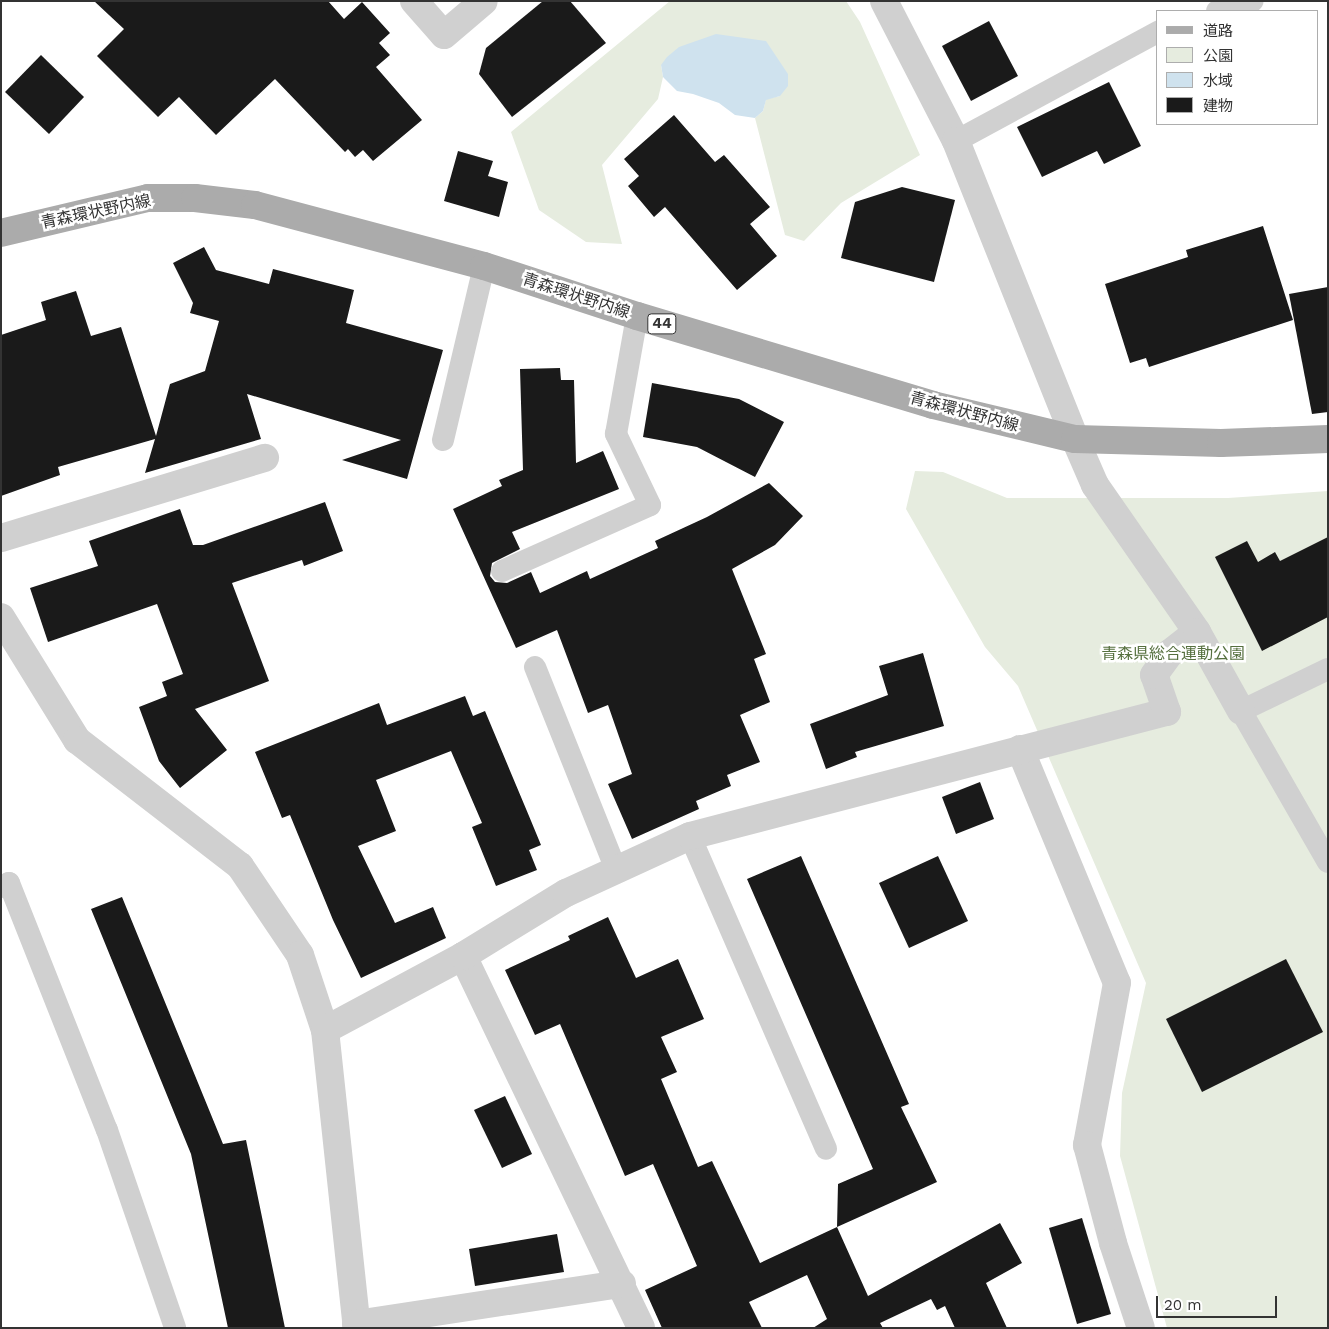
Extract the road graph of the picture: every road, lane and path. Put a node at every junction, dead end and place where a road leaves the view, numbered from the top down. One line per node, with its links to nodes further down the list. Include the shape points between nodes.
1 (414, 1): 2 (street, via 444,34)
2 (484, 1)
3 (884, 1): 7 (street)
4 (1254, 1): 5 (lane)
5 (1221, 10)
6 (1156, 33): 7 (lane)
7 (956, 141): 13 (street)
8 (1, 233): 9 (main road, 青森環状野内線 / 44, via 148,198 196,198 255,205)
9 (484, 266): 10 (main road, 青森環状野内線 / 44); 12 (lane)
10 (637, 316): 13 (main road, 青森環状野内線 / 44, via 933,405); 16 (lane, via 616,434 650,505)
11 (1328, 439): 13 (main road, 青森環状野内線 / 44, via 1221,443)
12 (443, 440)
13 (1075, 440): 18 (street, via 1095,485)
14 (265, 458): 15 (street)
15 (1, 538)
16 (502, 571)
17 (1, 617): 28 (street, via 77,740 240,866 300,955)
18 (1197, 632): 21 (street); 22 (street, via 1170,653 1154,675 1167,712)
19 (535, 667): 25 (lane)
20 (1328, 669): 21 (lane)
21 (1241, 712): 24 (lane)
22 (1020, 749): 23 (street); 34 (street, via 1117,982 1088,1145 1113,1242)
23 (690, 836): 25 (street); 29 (lane)
24 (1328, 862)
25 (616, 870): 27 (street, via 566,893)
26 (4, 879): 32 (lane, via 107,1130)
27 (463, 956): 28 (street); 30 (street)
28 (324, 1030): 31 (street)
29 (826, 1149)
30 (622, 1284): 31 (street); 33 (street)
31 (356, 1326)
32 (175, 1328)
33 (641, 1328)
34 (1141, 1328)

